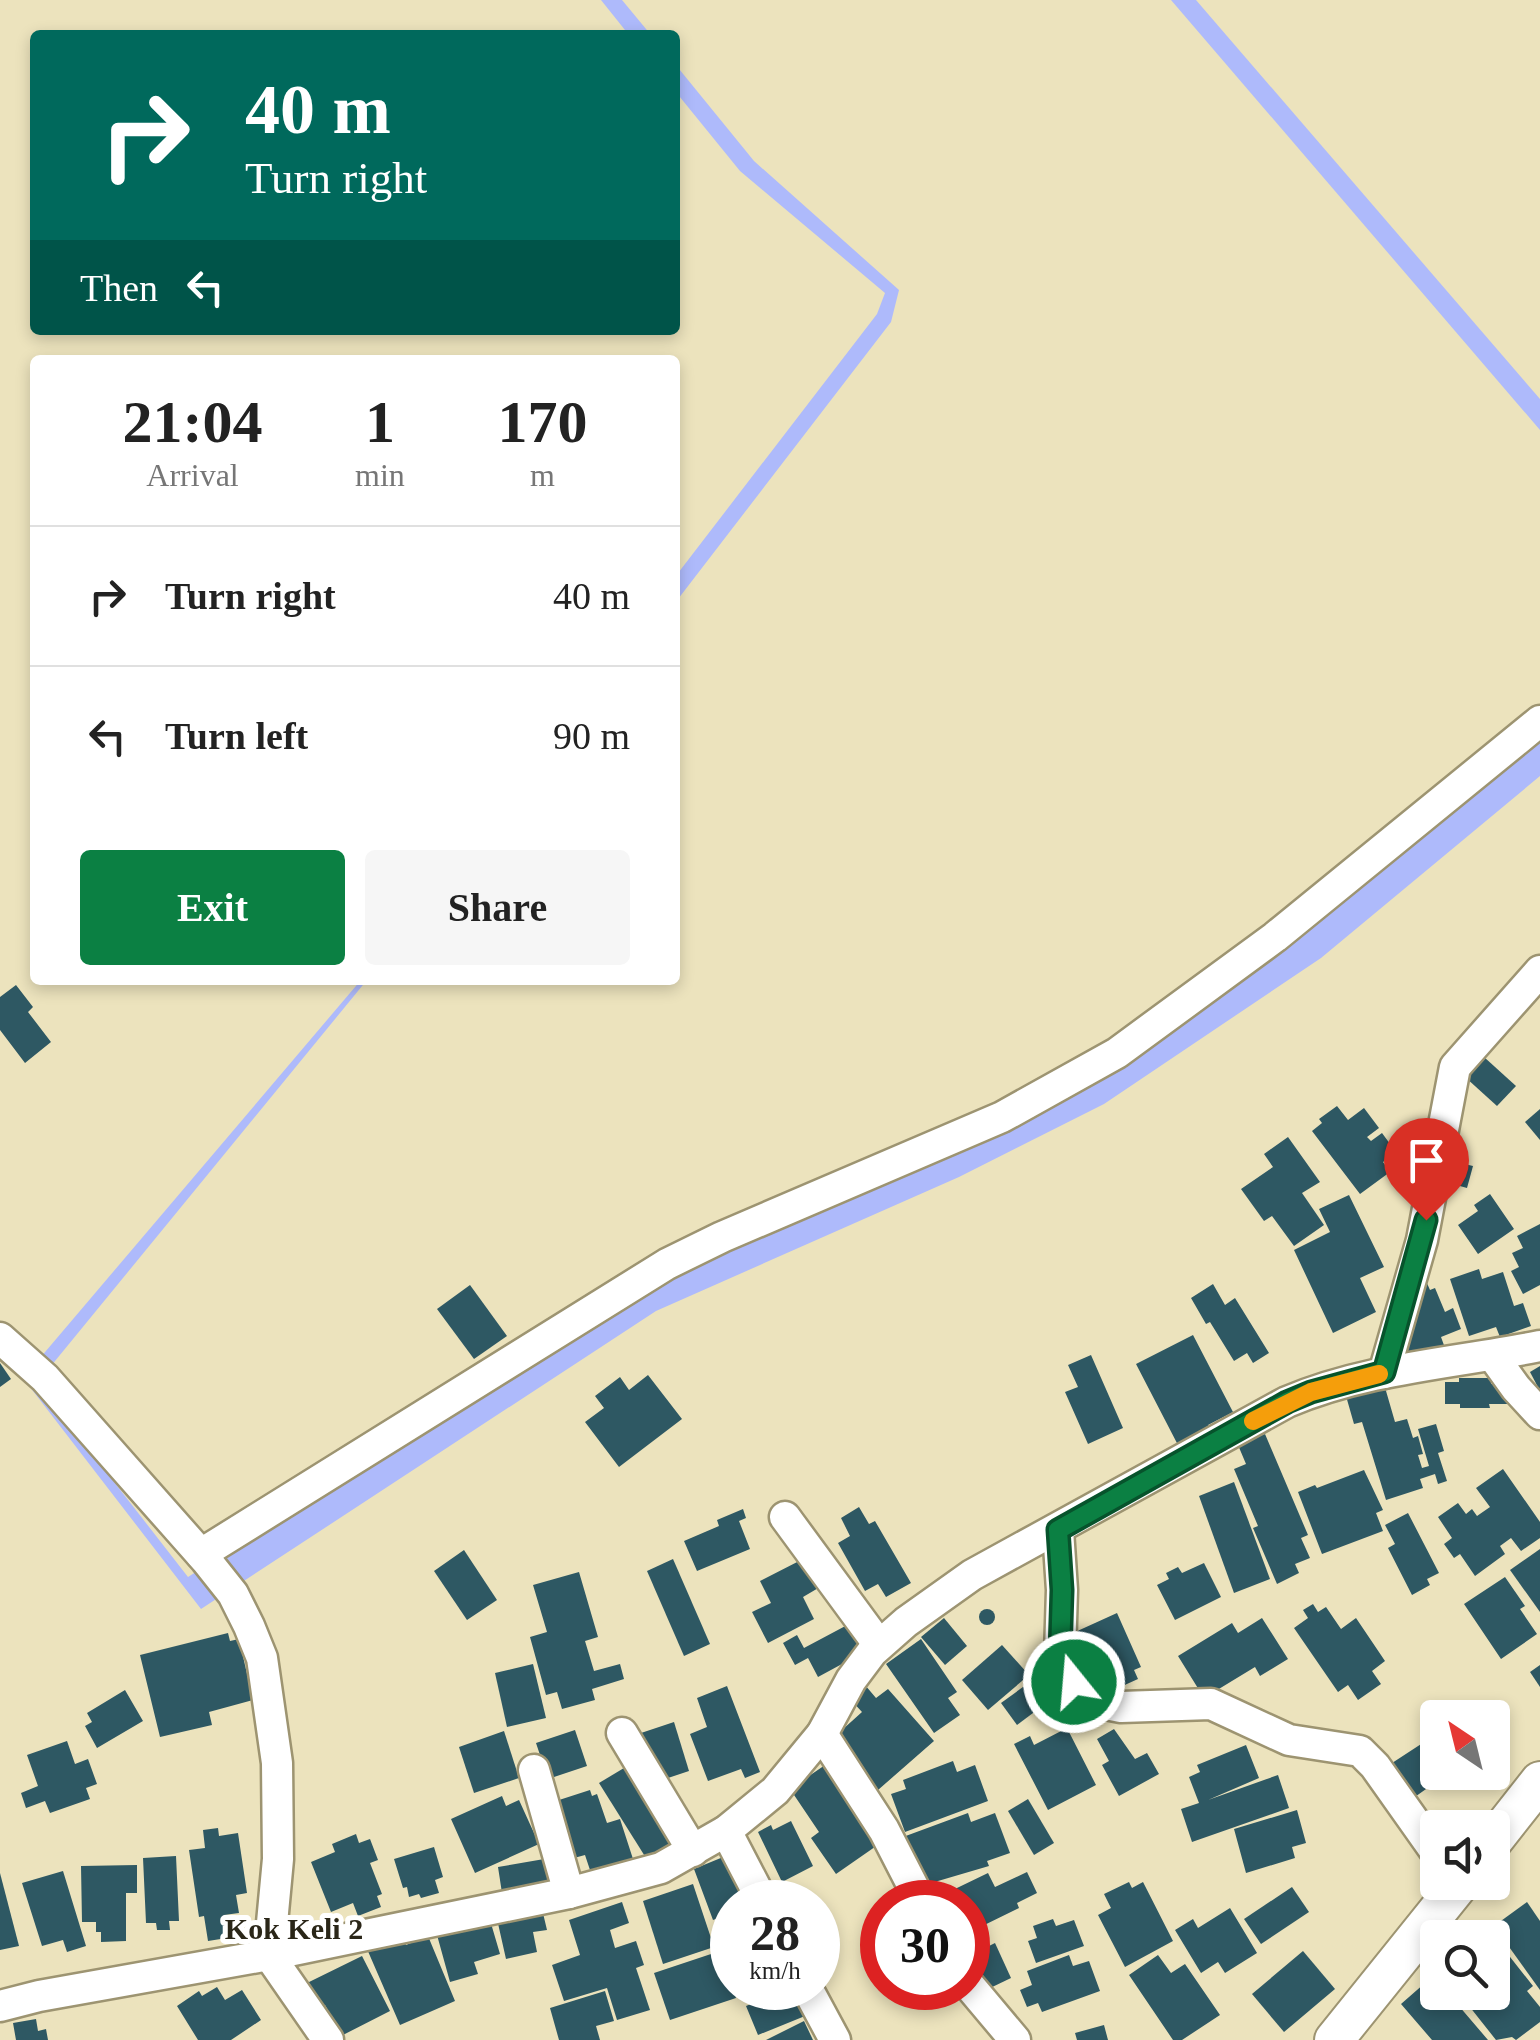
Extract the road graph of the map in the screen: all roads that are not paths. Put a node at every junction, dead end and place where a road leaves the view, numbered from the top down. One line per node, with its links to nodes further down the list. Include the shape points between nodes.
1 (1540, 721): 10 (street, via 1275,936 1118,1053 1002,1116 668,1264)
2 (1540, 971): 6 (street, via 1455,1067 1422,1240)
3 (0, 1338): 10 (street, via 38,1371)
4 (1540, 1346): 5 (street)
5 (1493, 1356): 6 (street); 7 (street)
6 (1384, 1372): 9 (street, via 1287,1402)
7 (1540, 1414)
8 (785, 1517): 11 (street)
9 (1058, 1530): 11 (street, via 972,1575); 17 (street, via 1060,1654 1082,1692 1120,1706 1211,1704 1289,1740 1360,1752)
10 (203, 1557): 24 (street, via 233,1594 262,1658 277,1763)
11 (879, 1645): 13 (street)
12 (622, 1733): 19 (street)
13 (822, 1734): 18 (street, via 775,1791); 21 (street)
14 (534, 1770): 22 (street)
15 (1540, 1781): 16 (street)
16 (1510, 1819)
17 (1420, 1829)
18 (726, 1831): 19 (street); 20 (street)
19 (693, 1851): 22 (street, via 661,1868)
20 (752, 1880)
21 (910, 1880)
22 (569, 1893): 24 (street)
23 (1436, 1900): 33 (street)
24 (270, 1955): 25 (street); 30 (street)
25 (39, 1996): 26 (street); 29 (street)
26 (0, 2006)
27 (818, 2010): 31 (street)
28 (990, 2010): 32 (street)
29 (0, 2020)
30 (328, 2040)
31 (834, 2040)
32 (1015, 2040)
33 (1334, 2040)

